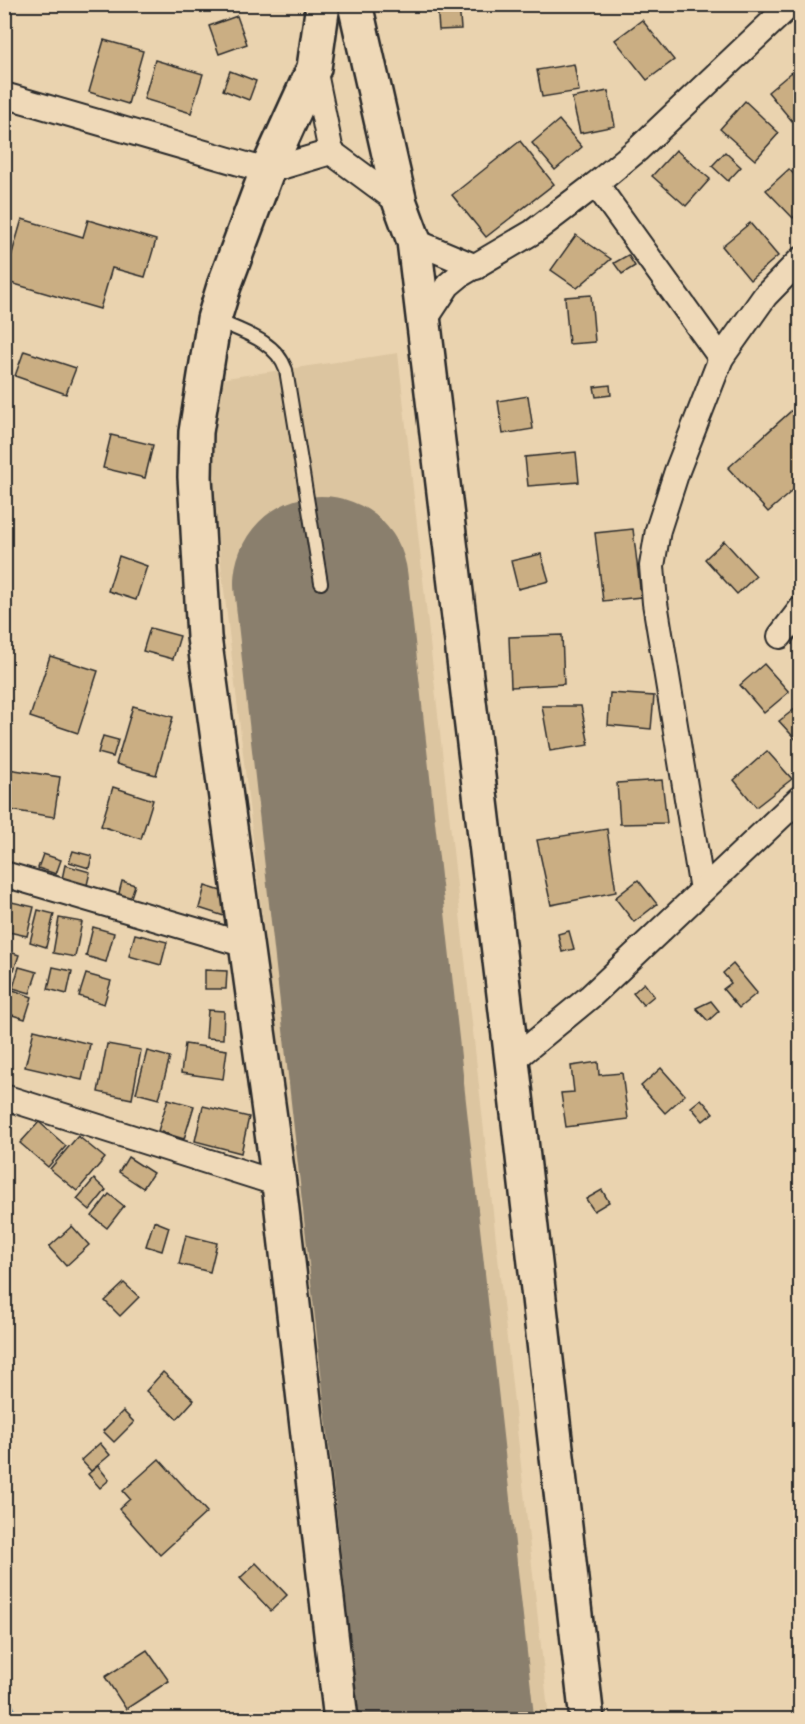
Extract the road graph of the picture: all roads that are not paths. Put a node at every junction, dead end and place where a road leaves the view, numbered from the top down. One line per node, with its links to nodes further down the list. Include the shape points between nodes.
1 (323, 4): 4 (street)
2 (791, 4): 8 (street)
3 (356, 6): 9 (street)
4 (314, 68): 6 (street); 7 (street)
5 (4, 95): 7 (street)
6 (331, 152): 7 (street); 9 (street)
7 (267, 171): 13 (street)
8 (596, 184): 12 (street, via 533,232); 15 (street)
9 (400, 203): 10 (street)
10 (414, 241): 12 (street); 14 (street)
11 (801, 260): 15 (street, via 765,296)
12 (476, 267): 14 (street, via 448,285)
13 (214, 319): 16 (lane, via 270,346 282,357); 22 (street, via 196,432 195,477 204,637)
14 (423, 322): 23 (street)
15 (721, 358): 21 (street, via 677,471 658,530 652,566)
16 (321, 583)
17 (801, 610): 18 (street)
18 (780, 636)
19 (801, 798): 21 (street)
20 (4, 874): 22 (street)
21 (702, 890): 23 (street, via 591,996)
22 (246, 945): 25 (street)
23 (512, 1061): 27 (street)
24 (4, 1097): 25 (street)
25 (279, 1184): 26 (street)
26 (337, 1716)
27 (587, 1719)

